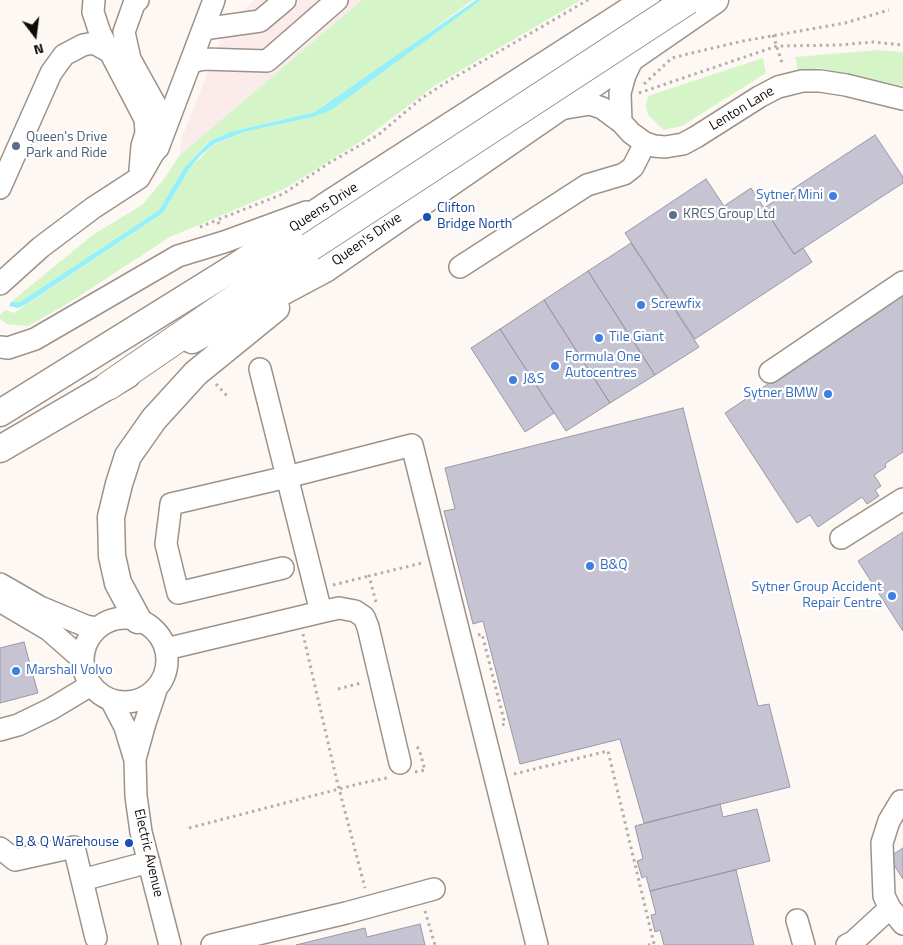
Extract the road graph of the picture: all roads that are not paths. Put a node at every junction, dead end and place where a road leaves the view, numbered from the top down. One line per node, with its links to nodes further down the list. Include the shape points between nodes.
1 (94, 0): 10 (street, via 93,12)
2 (138, 0): 17 (street, via 124,32 130,59 156,106 160,128)
3 (214, 0): 9 (street)
4 (285, 0): 9 (street, via 260,21)
5 (337, 0): 12 (street, via 268,61 204,59)
6 (646, 0): 20 (main road, Queens Drive)
7 (688, 0): 28 (highway, bridge, via 310,247)
8 (715, 0): 11 (main road, Queen's Drive)
9 (203, 30): 12 (street)
10 (110, 52): 18 (street, via 145,118); 19 (street, via 94,43 64,55 51,74)
11 (634, 56): 14 (main road, Queen's Drive); 15 (street, via 620,93)
12 (192, 62): 17 (street)
13 (903, 99): 16 (street, Lenton Lane, via 846,85 802,81 759,97 683,144 666,147)
14 (552, 111): 15 (street, via 590,104 602,108); 22 (main road, Queen's Drive)
15 (621, 122): 16 (street)
16 (645, 143): 21 (street, via 633,167 624,174 587,185)
17 (158, 148): 18 (street)
18 (139, 178): 24 (street, via 41,247)
19 (0, 188)
20 (332, 202): 25 (street, via 178,256 35,339 8,348); 29 (main road, Queens Drive, via 235,267)
21 (460, 267)
22 (325, 269): 28 (main road, Queen's Drive); 38 (main road, via 196,373 154,419 128,456 112,517 112,556 118,583)
23 (903, 282): 27 (street)
24 (0, 284)
25 (0, 347)
26 (260, 369): 31 (street)
27 (770, 372)
28 (108, 386): 30 (main road, Queen's Drive)
29 (0, 413)
30 (0, 449)
31 (287, 477): 34 (street, via 171,504 166,544 178,593); 37 (street); 58 (street, via 412,445)
32 (903, 499): 33 (street)
33 (841, 538)
34 (283, 568)
35 (0, 584): 39 (street, via 40,607)
36 (0, 601): 41 (street, via 49,630)
37 (321, 612): 40 (street); 47 (street, via 339,608 355,611 364,617)
38 (138, 620): 39 (street, via 116,619); 40 (street, via 155,630)
39 (97, 628): 41 (street, via 86,643)
40 (166, 649): 43 (street, via 166,669)
41 (82, 659): 42 (street, via 86,679)
42 (91, 685): 44 (street, via 100,695); 45 (street, via 51,709)
43 (157, 687): 44 (street, via 140,700 124,703); 46 (street, Electric Avenue)
44 (111, 700): 46 (street, Electric Avenue, via 125,727)
45 (0, 730)
46 (135, 760): 50 (street, Electric Avenue, via 138,814)
47 (400, 763)
48 (901, 801): 53 (street, via 889,821 882,843 884,896)
49 (0, 848): 51 (street, via 15,860 74,847)
50 (149, 862): 51 (street); 56 (street, Electric Avenue)
51 (82, 880): 55 (street)
52 (434, 889): 57 (street)
53 (897, 916): 60 (street)
54 (797, 920): 59 (street)
55 (96, 938)
56 (170, 945)
57 (212, 945)
58 (538, 945)
59 (804, 945)
60 (847, 945)

